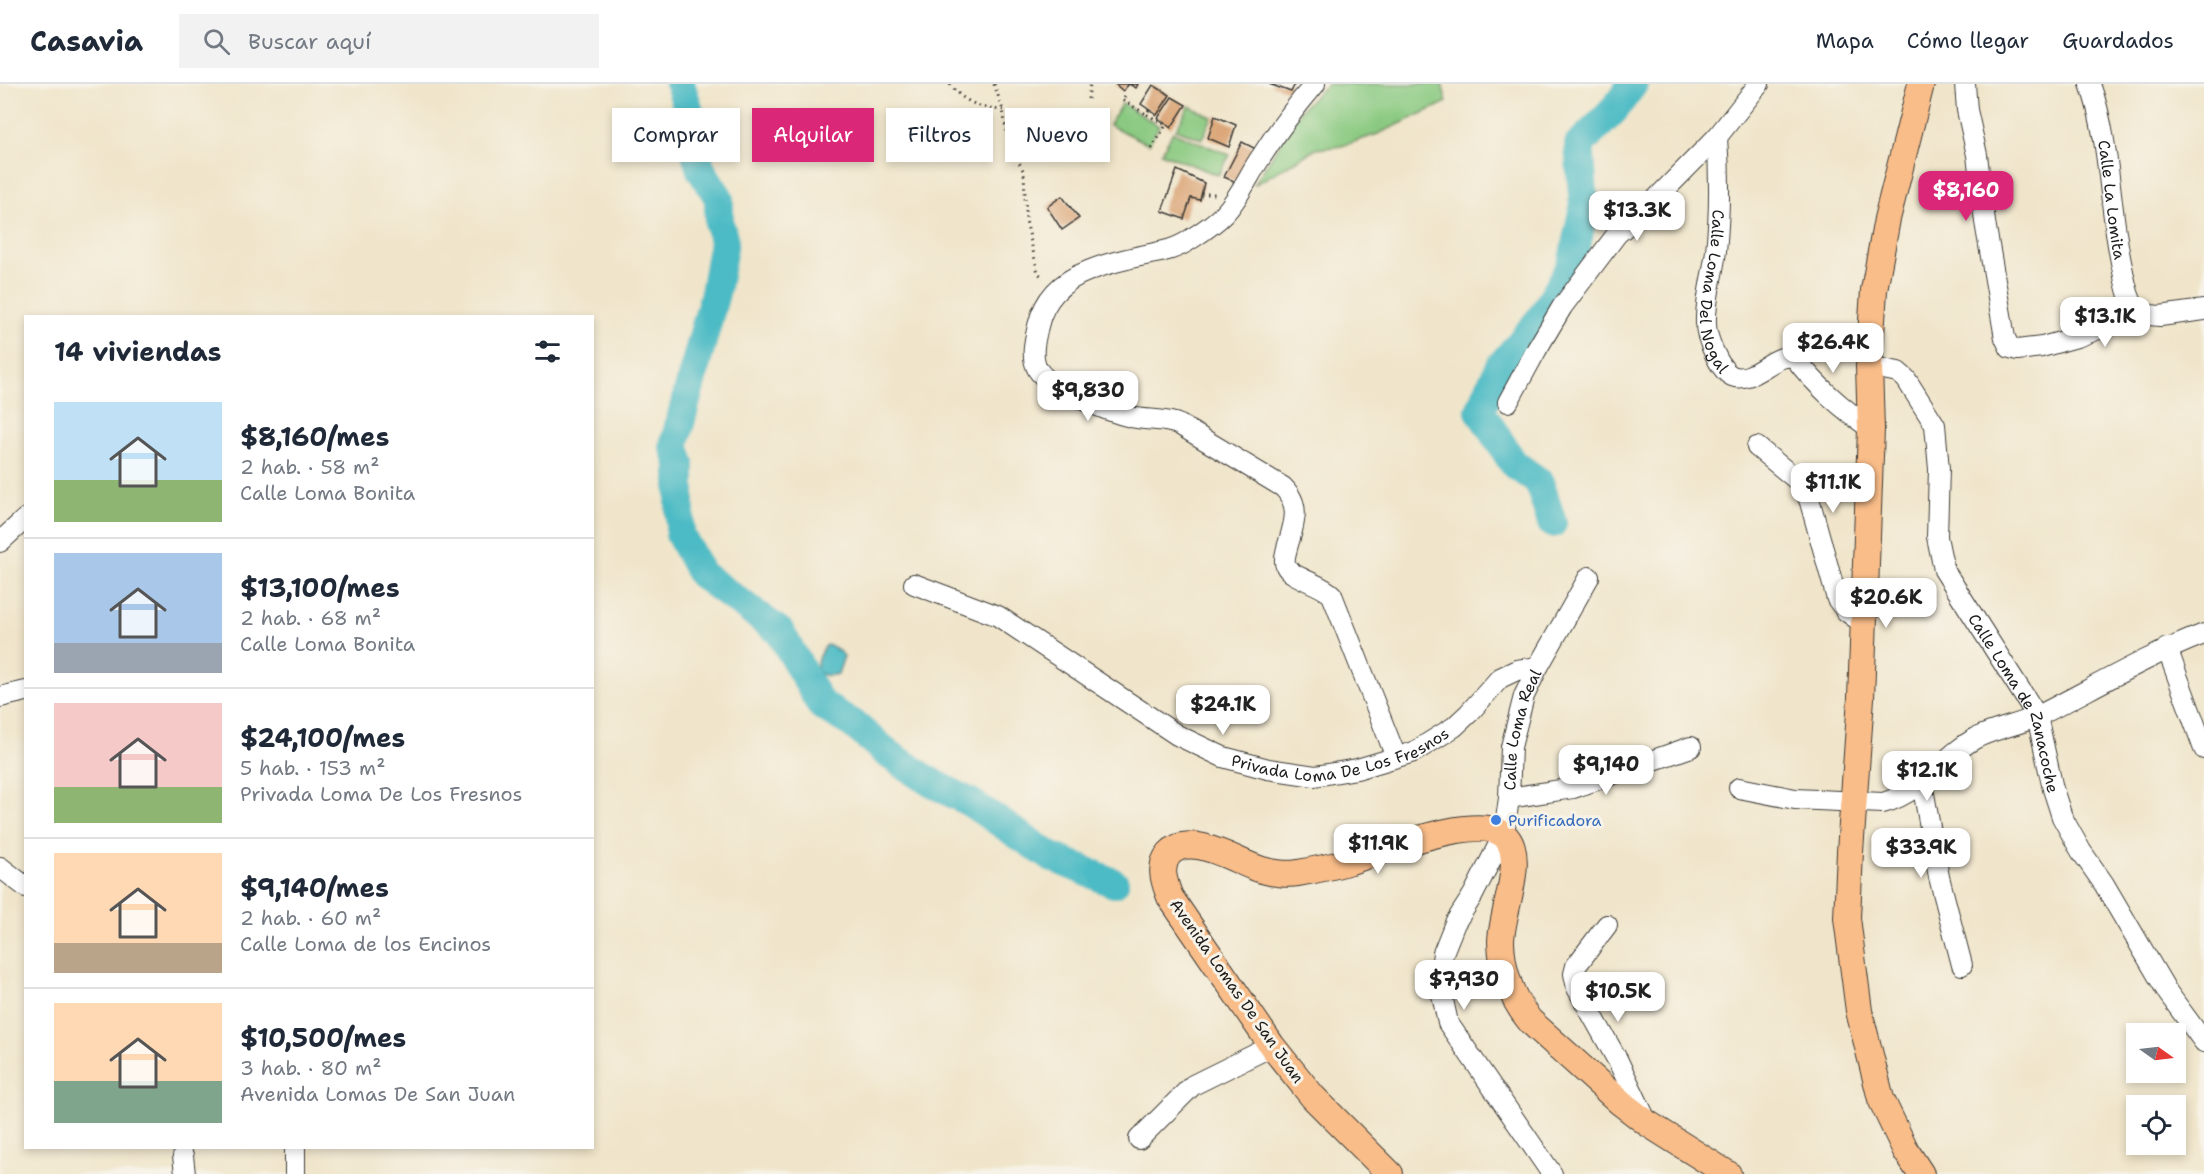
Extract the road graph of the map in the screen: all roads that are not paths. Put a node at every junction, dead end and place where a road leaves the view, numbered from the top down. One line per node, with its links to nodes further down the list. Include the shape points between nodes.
1 (1315, 84): 26 (street, via 1223,215 1173,249 1085,272 1058,289 1045,306 1034,355 1037,369 1044,376 1097,406 1180,425 1291,495 1295,504 1286,568 1332,595)
2 (1759, 84): 6 (street)
3 (1921, 84): 9 (main road, via 1887,219 1874,290)
4 (1965, 84): 8 (street, via 1985,222 2010,348 2022,350 2065,340)
5 (2090, 84): 8 (street, Calle La Lomita, via 2116,238 2132,305)
6 (1717, 136): 10 (street, via 1617,234 1562,307); 11 (street, Calle Loma Del Nogal, via 1720,189 1706,325 1710,345 1726,373 1734,377 1748,376 1785,356 1795,358 1837,405)
7 (2204, 309): 8 (street, via 2160,316)
8 (2139, 314)
9 (1869, 366): 11 (main road); 23 (street, Calle Loma de Zanacoche, via 1898,372 1906,379 1935,425 1939,469 1937,537 1944,570)
10 (1508, 402)
11 (1871, 429): 17 (main road)
12 (1756, 447): 17 (street, via 1803,485 1837,599)
13 (24, 520): 14 (street)
14 (0, 542)
15 (1589, 577): 20 (street, Calle Loma Real)
16 (914, 584): 26 (street, Privada Loma De Los Fresnos, via 998,616 1177,735 1223,757 1315,776)
17 (1864, 624): 30 (main road)
18 (2204, 634): 19 (street)
19 (2168, 648): 23 (street); 25 (street)
20 (1538, 667): 26 (street, Privada Loma De Los Fresnos, via 1500,678 1447,732); 29 (street, Calle Loma Real, via 1524,696 1511,747)
21 (24, 691): 22 (street)
22 (0, 697)
23 (2037, 716): 27 (street, via 1977,738 1960,748); 36 (street, Calle Loma de Zanacoche, via 2062,817 2168,993)
24 (1691, 747): 29 (street, via 1573,788)
25 (2204, 748)
26 (1396, 758)
27 (1922, 783): 30 (street, via 1883,803); 35 (street, via 1939,877)
28 (1739, 788): 30 (street, via 1795,799)
29 (1509, 798): 31 (street, Calle Loma Real)
30 (1854, 802): 45 (main road, via 1847,918 1859,1011 1881,1099)
31 (1504, 834): 37 (main road, Avenida Lomas De San Juan, via 1490,829 1457,830 1294,874 1262,870 1187,844 1168,855 1163,880 1170,897); 38 (main road, via 1512,846 1513,865 1501,940 1503,963 1519,1007 1576,1064); 43 (street, Calle Loma Real, via 1455,923 1443,953 1439,981 1448,1023)
32 (0, 867): 33 (street)
33 (24, 885)
34 (1607, 925): 38 (street, via 1574,974 1577,988)
35 (1962, 965)
36 (2204, 1042)
37 (1272, 1046): 39 (street, via 1193,1085); 42 (main road, Avenida Lomas De San Juan, via 1313,1097)
38 (1647, 1123): 44 (main road)
39 (1139, 1139)
40 (295, 1149): 41 (street)
41 (295, 1174)
42 (1390, 1174)
43 (1551, 1174)
44 (1728, 1174)
45 (1921, 1174)

